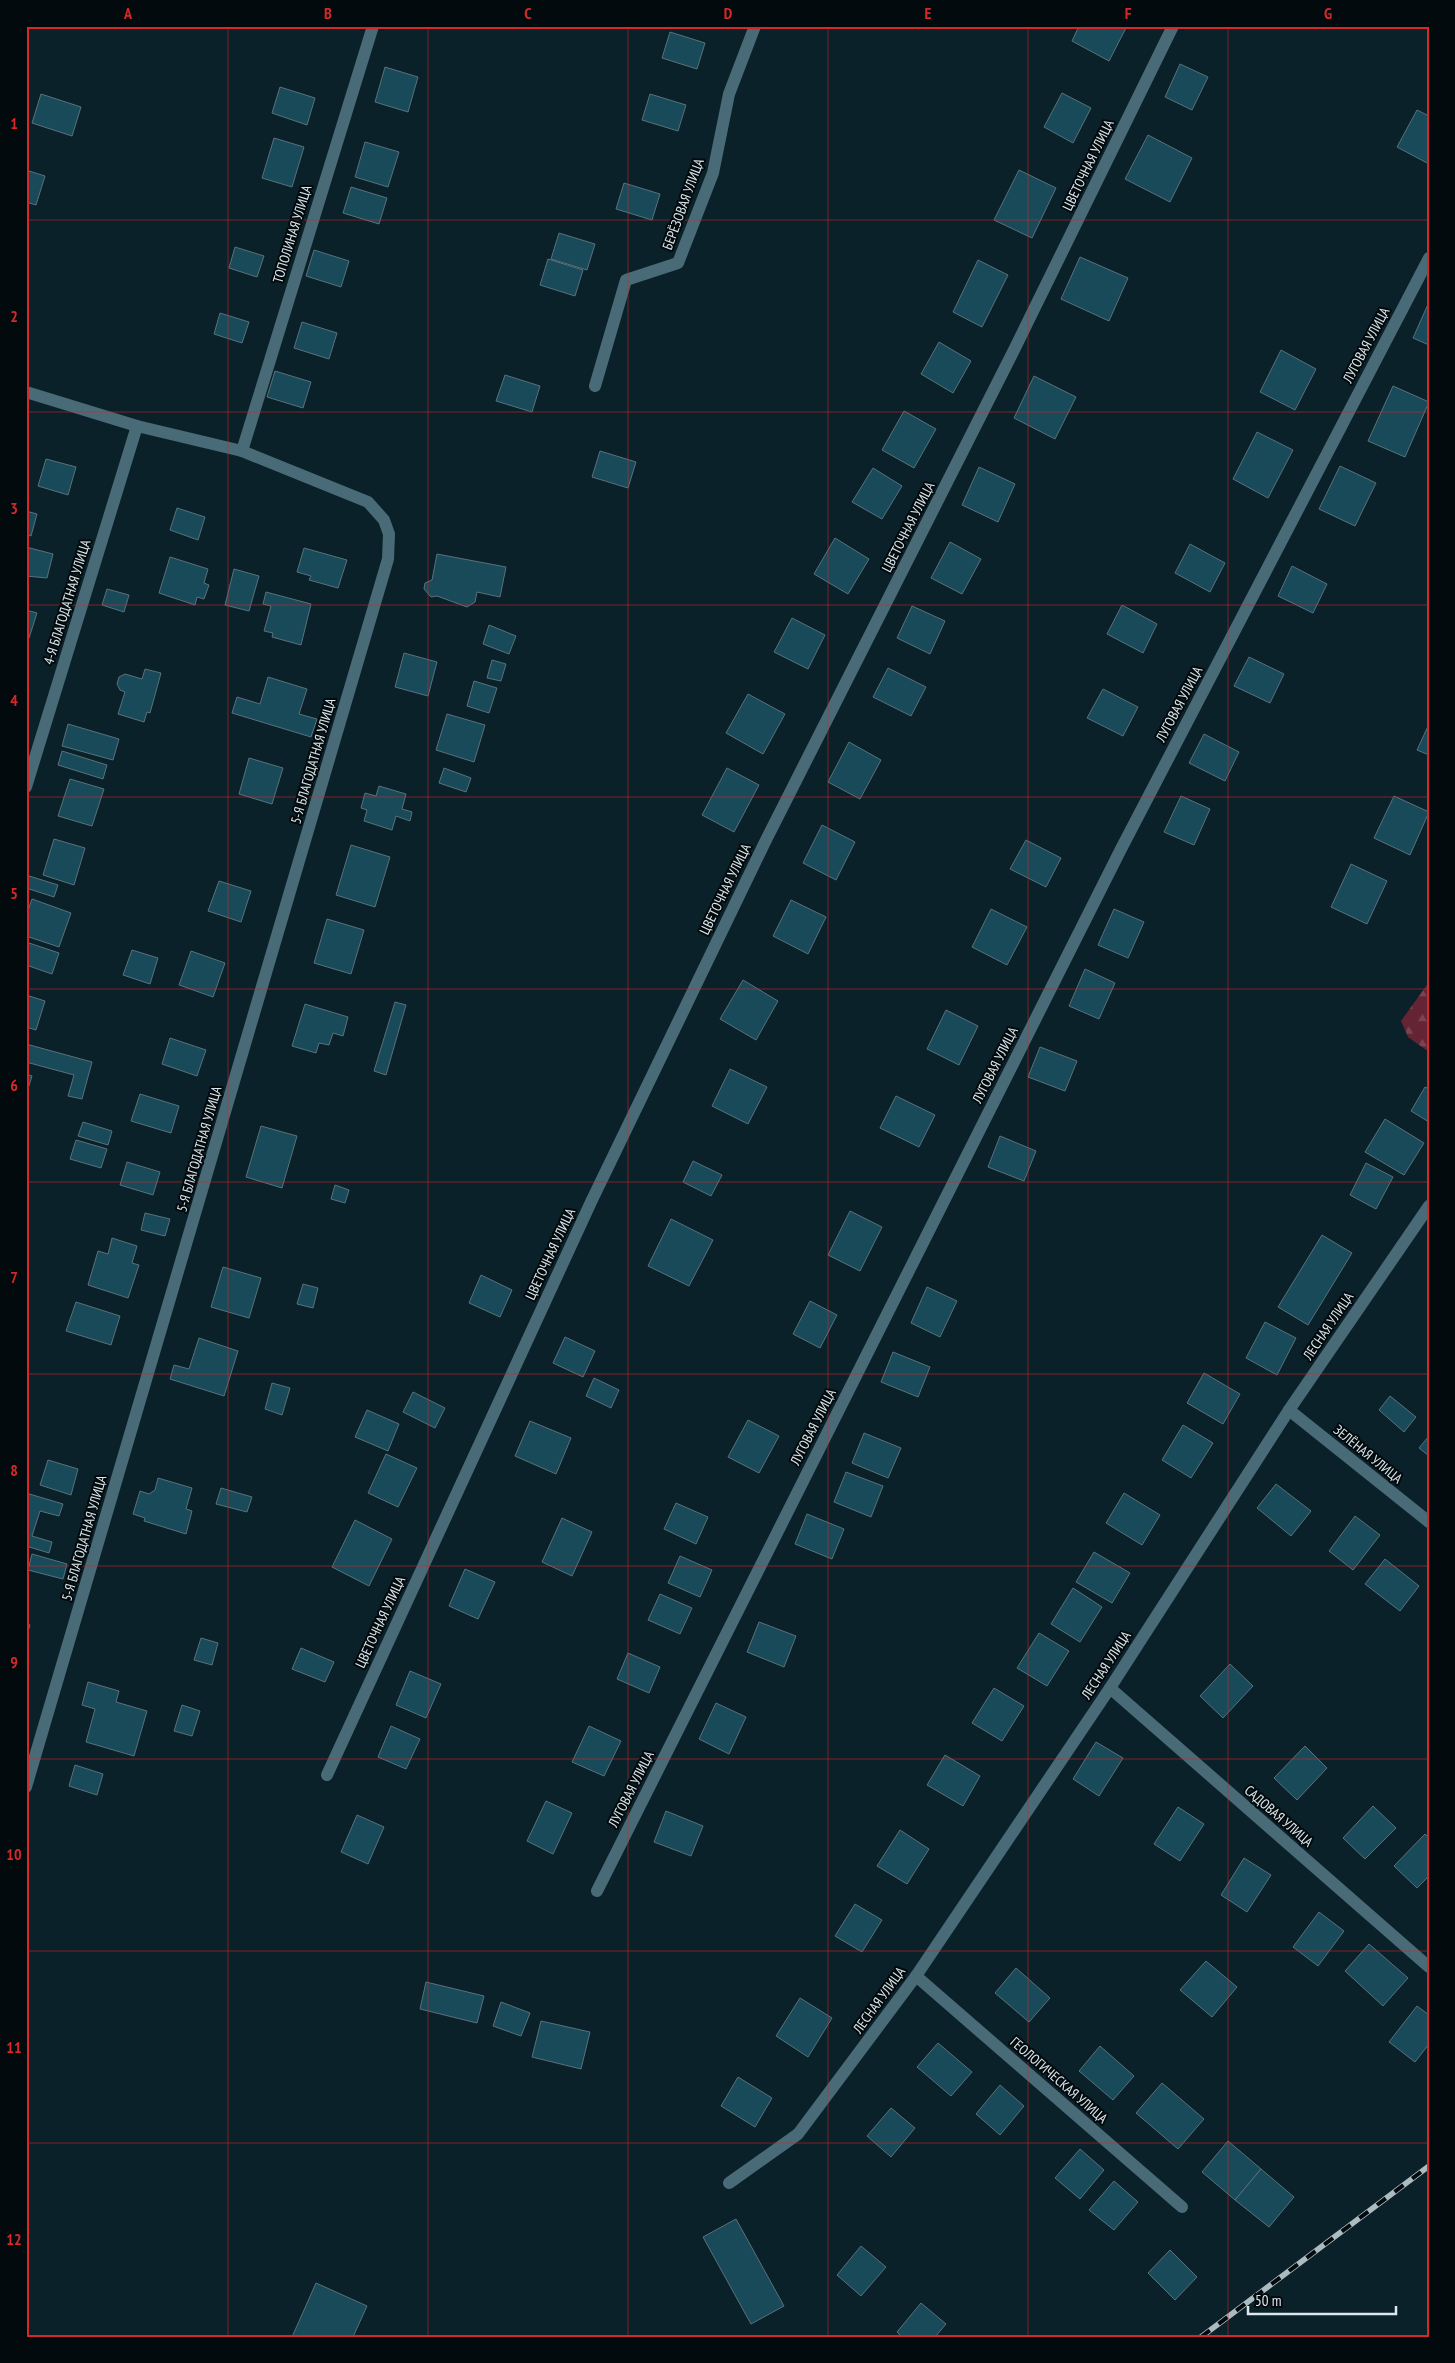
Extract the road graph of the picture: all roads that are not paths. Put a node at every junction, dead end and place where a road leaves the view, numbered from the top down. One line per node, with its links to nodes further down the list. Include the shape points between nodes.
1 (373, 26): 8 (street, ТОПОЛИНАЯ УЛИЦА)
2 (755, 26): 5 (street, БЕРЁЗОВАЯ УЛИЦА, via 729,94 713,173 678,263 626,280)
3 (1173, 26): 14 (street, ЦВЕТОЧНАЯ УЛИЦА, via 1014,350 747,878 591,1202)
4 (1429, 258): 16 (street, ЛУГОВАЯ УЛИЦА, via 1120,849)
5 (595, 386)
6 (26, 392): 7 (street)
7 (137, 426): 8 (street); 9 (street, 4-Я БЛАГОДАТНАЯ УЛИЦА)
8 (242, 451): 15 (street, 5-Я БЛАГОДАТНАЯ УЛИЦА, via 368,502 384,520 389,534 388,559)
9 (26, 787)
10 (1429, 1206): 11 (street, ЛЕСНАЯ УЛИЦА)
11 (1289, 1410): 12 (street, ЗЕЛЁНАЯ УЛИЦА); 13 (street, ЛЕСНАЯ УЛИЦА)
12 (1429, 1522)
13 (1110, 1688): 17 (street, САДОВАЯ УЛИЦА); 18 (street, ЛЕСНАЯ УЛИЦА)
14 (326, 1775)
15 (26, 1787)
16 (597, 1891)
17 (1429, 1967)
18 (916, 1976): 19 (street, ЛЕСНАЯ УЛИЦА, via 798,2134); 20 (street, ГЕОЛОГИЧЕСКАЯ УЛИЦА)
19 (729, 2183)
20 (1182, 2207)

